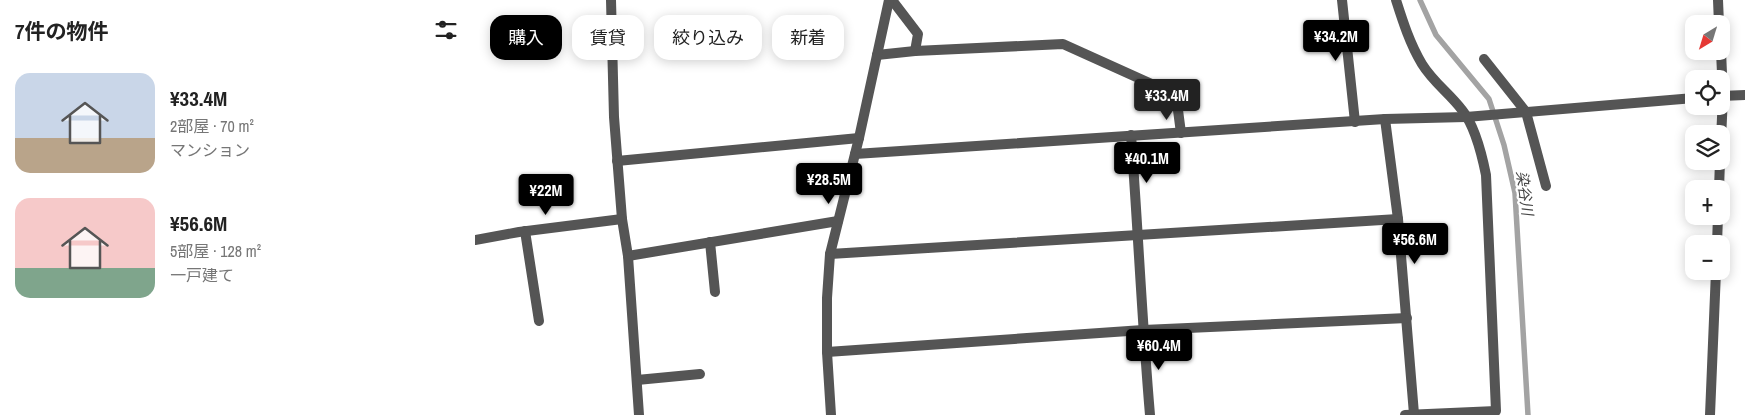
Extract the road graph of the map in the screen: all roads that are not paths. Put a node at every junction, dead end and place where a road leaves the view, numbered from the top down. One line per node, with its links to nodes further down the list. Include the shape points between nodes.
1 (611, 0): 21 (street)
2 (890, 0): 7 (street, via 918,34); 8 (street)
3 (1342, 0): 16 (street)
4 (1396, 0): 14 (street, via 1410,42 1423,66)
5 (1718, 0): 6 (street)
6 (1719, 15)
7 (915, 51): 8 (street); 17 (street, via 1063,44 1176,95)
8 (877, 55): 19 (street)
9 (1484, 59): 13 (street)
10 (1745, 94): 11 (street)
11 (1730, 95)
12 (1685, 99): 13 (street)
13 (1525, 112): 14 (street); 22 (street)
14 (1466, 117): 15 (street); 40 (street, via 1481,148 1486,175 1496,411)
15 (1385, 119): 16 (street); 24 (street)
16 (1355, 122): 17 (street)
17 (1181, 133): 18 (street)
18 (1131, 135): 20 (street); 27 (street)
19 (859, 138): 20 (street); 21 (street)
20 (855, 154): 25 (street)
21 (617, 161): 23 (street)
22 (1546, 186)
23 (622, 219): 26 (street); 31 (street)
24 (1398, 219): 27 (street); 34 (street)
25 (838, 221): 29 (street); 30 (street)
26 (525, 231): 28 (street); 35 (street)
27 (1139, 235): 30 (street); 36 (street)
28 (475, 240)
29 (710, 242): 31 (street); 33 (street)
30 (830, 254): 37 (street)
31 (627, 256): 39 (street)
32 (1716, 280): 45 (street)
33 (715, 292)
34 (1407, 318): 36 (street); 40 (street)
35 (539, 321)
36 (1143, 330): 37 (street); 43 (street)
37 (827, 352): 42 (street)
38 (700, 374): 39 (street)
39 (637, 380): 41 (street)
40 (1414, 414): 44 (street)
41 (639, 415)
42 (831, 415)
43 (1151, 415)
44 (1405, 415)
45 (1709, 415)

